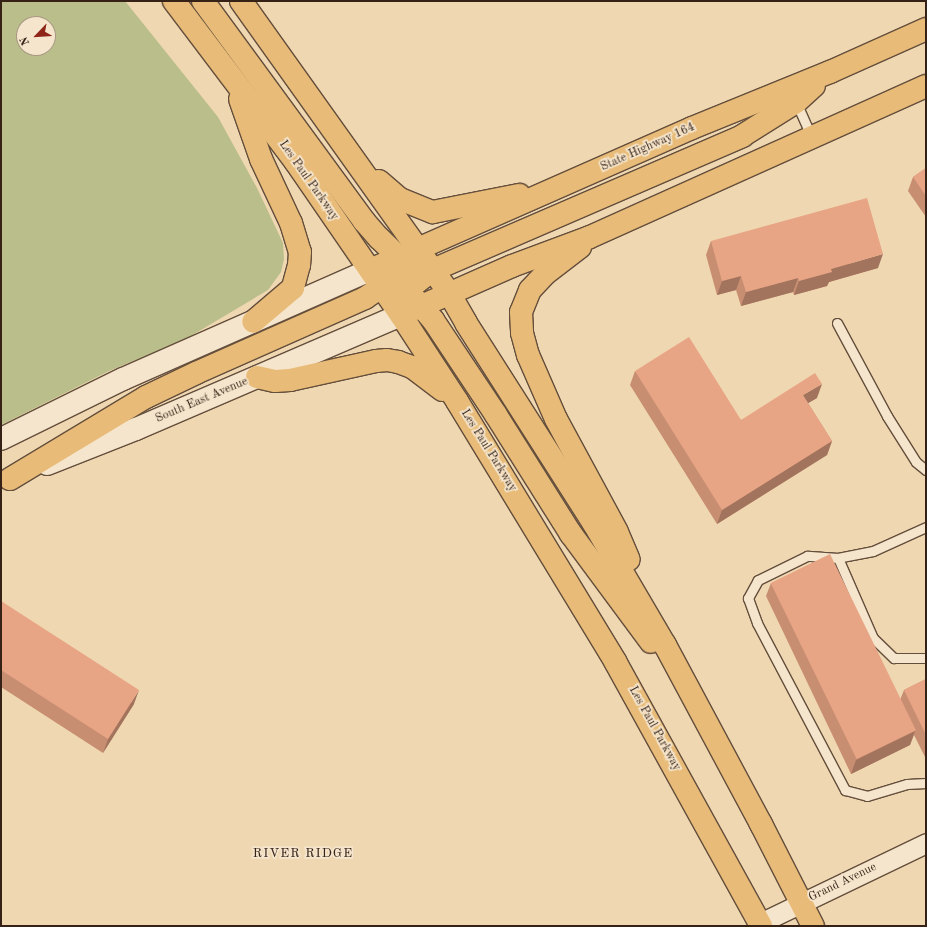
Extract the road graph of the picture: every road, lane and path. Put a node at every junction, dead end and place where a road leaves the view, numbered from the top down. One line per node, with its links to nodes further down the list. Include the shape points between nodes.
1 (174, 1): 6 (main road, Les Paul Parkway)
2 (203, 1): 13 (main road, via 379,238)
3 (241, 1): 10 (main road, Les Paul Parkway)
4 (926, 29): 5 (main road, State Highway 164)
5 (830, 72): 8 (main road); 11 (main road, State Highway 164, via 692,128)
6 (233, 79): 13 (main road, Les Paul Parkway, via 295,161); 15 (main road, via 261,159 291,223 300,252 293,288)
7 (926, 86): 9 (main road)
8 (796, 102): 9 (lane); 13 (main road, via 742,136)
9 (812, 138): 12 (main road)
10 (355, 161): 11 (main road, via 400,199 433,212); 13 (main road, Les Paul Parkway)
11 (560, 188): 13 (main road, State Highway 164)
12 (590, 237): 14 (main road); 24 (main road, via 533,286 522,308 521,327 528,355 556,419 619,537)
13 (405, 279): 14 (main road); 14 (main road, Les Paul Parkway); 15 (main road); 17 (main road, South East Avenue); 18 (main road, Les Paul Parkway); 21 (main road, via 146,398); 26 (main road, via 587,557)
14 (449, 293): 24 (main road, Les Paul Parkway)
15 (253, 322): 19 (main road, via 123,379)
16 (837, 323): 20 (lane, via 887,416 916,462)
17 (257, 377): 18 (main road, via 275,381 290,380 376,361 391,361 416,370); 21 (main road, South East Avenue, via 136,429)
18 (456, 401): 30 (main road, Les Paul Parkway, via 623,675)
19 (1, 439)
20 (926, 470)
21 (5, 480)
22 (926, 527): 23 (lane, via 873,551)
23 (838, 558): 25 (lane, via 874,638 894,658); 27 (lane, via 807,556 758,580 748,598 757,623 845,790 867,796 907,784)
24 (645, 609): 26 (main road, Les Paul Parkway)
25 (926, 658)
26 (692, 697): 29 (main road, Les Paul Parkway)
27 (926, 783)
28 (926, 843): 29 (street, Grand Avenue)
29 (802, 902): 30 (street, Grand Avenue); 31 (main road, Les Paul Parkway)
30 (761, 925)
31 (813, 926)

